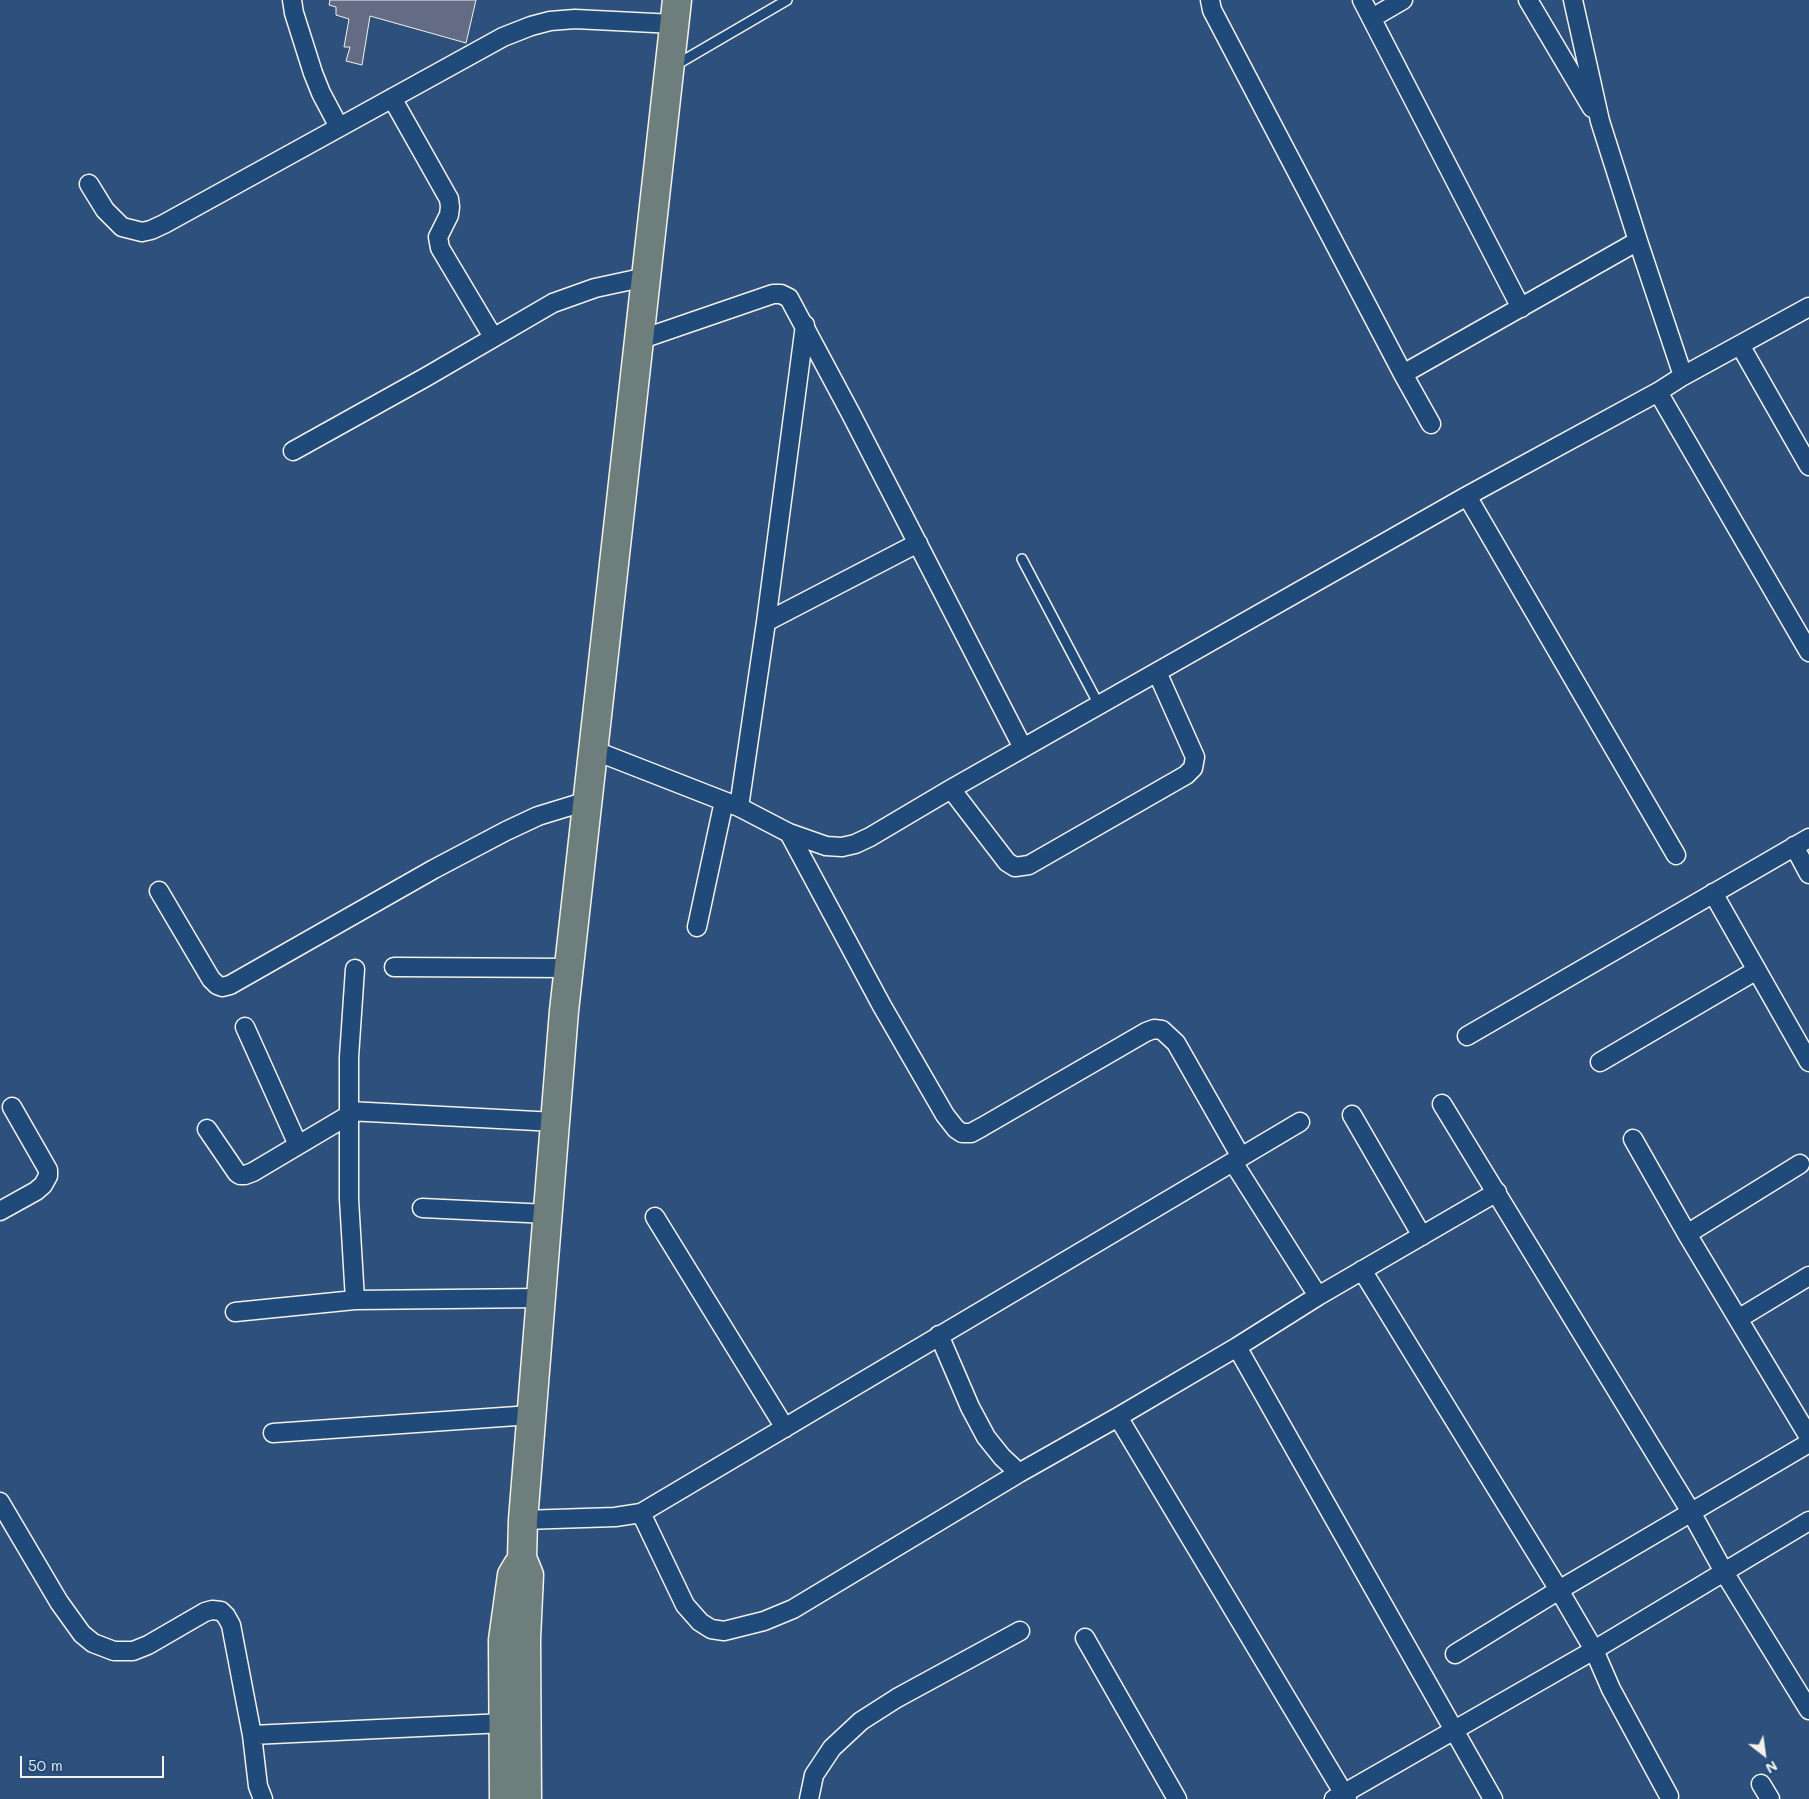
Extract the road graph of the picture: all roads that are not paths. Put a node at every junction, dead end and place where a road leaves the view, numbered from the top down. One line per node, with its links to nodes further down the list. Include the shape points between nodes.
1 (292, 0): 13 (street, via 313,73)
2 (787, 0): 10 (lane)
3 (1210, 0): 23 (street, via 1212,10)
4 (1362, 0): 9 (street)
5 (1402, 0): 9 (street)
6 (1528, 0): 12 (street)
7 (1573, 0): 12 (street)
8 (675, 12): 10 (highway); 11 (street, via 575,19 531,26 503,37)
9 (1372, 18): 18 (street)
10 (669, 68): 16 (highway)
11 (392, 98): 13 (street); 20 (street, via 449,199 449,215 438,238 440,248)
12 (1600, 121): 15 (street)
13 (339, 127): 14 (street, via 151,230 142,232 122,227 105,210)
14 (89, 184)
15 (1638, 241): 18 (street); 24 (street)
16 (646, 277): 20 (street, via 572,295); 21 (highway)
17 (1809, 307): 22 (street)
18 (1521, 308): 23 (street)
19 (805, 325): 21 (street, via 789,298 772,294); 30 (street); 32 (street)
20 (493, 337): 27 (street)
21 (639, 340): 37 (highway)
22 (1740, 345): 24 (street); 28 (street)
23 (1403, 374): 26 (street)
24 (1683, 376): 25 (street)
25 (1658, 392): 29 (street); 33 (street)
26 (1431, 424)
27 (293, 451)
28 (1809, 466)
29 (1467, 496): 34 (street); 43 (street)
30 (918, 543): 32 (street); 36 (street)
31 (1022, 559): 35 (lane)
32 (766, 622): 40 (street)
33 (1809, 652)
34 (1157, 672): 35 (street); 38 (street, via 1195,757 1193,768 1030,865 1015,867 1007,862)
35 (1098, 705): 36 (street)
36 (1023, 748): 38 (street)
37 (593, 750): 39 (highway); 40 (street)
38 (951, 789): 41 (street, via 855,844 826,846)
39 (587, 801): 45 (street, via 538,816 506,831 222,987 211,979); 49 (highway)
40 (731, 804): 41 (street); 47 (street)
41 (789, 833): 65 (street, via 882,1006 944,1115 956,1130 971,1133 1146,1032 1162,1030 1176,1043)
42 (1802, 842): 44 (street); 46 (street)
43 (1676, 855)
44 (1809, 874)
45 (159, 891)
46 (1713, 893): 51 (street); 53 (street)
47 (697, 927)
48 (394, 967): 49 (street)
49 (569, 968): 60 (highway)
50 (356, 969): 58 (street, via 349,1057)
51 (1757, 970): 54 (street); 55 (street)
52 (245, 1027): 64 (street)
53 (1467, 1036)
54 (1600, 1062)
55 (1809, 1062)
56 (1442, 1104): 67 (street)
57 (12, 1107): 69 (street, via 48,1170 48,1176 36,1191)
58 (349, 1113): 60 (street); 64 (street); 78 (street, via 349,1200)
59 (1352, 1115): 73 (street)
60 (555, 1122): 70 (highway)
61 (1300, 1122): 65 (street)
62 (207, 1129): 64 (street, via 240,1175 253,1172)
63 (1633, 1139): 72 (street)
64 (298, 1145)
65 (1237, 1160): 76 (street); 81 (street)
66 (1800, 1164): 72 (street)
67 (1497, 1192): 73 (street); 92 (street)
68 (422, 1208): 70 (street)
69 (0, 1210)
70 (548, 1214): 77 (highway)
71 (655, 1217): 85 (street)
72 (1687, 1234): 80 (street)
73 (1422, 1236): 74 (street)
74 (1362, 1270): 76 (street); 97 (street)
75 (1809, 1276): 80 (street)
76 (1318, 1296): 82 (street)
77 (541, 1298): 78 (street); 83 (highway)
78 (355, 1300): 79 (street)
79 (235, 1312)
80 (1738, 1319): 87 (street)
81 (939, 1335): 85 (street); 89 (street, via 986,1437)
82 (1237, 1347): 84 (street); 104 (street)
83 (531, 1415): 86 (street); 93 (highway)
84 (1118, 1417): 89 (street); 107 (street)
85 (785, 1428): 91 (street)
86 (274, 1433)
87 (1809, 1437)
88 (1809, 1443): 92 (street)
89 (1019, 1472): 91 (street, via 793,1609 764,1621 724,1631 711,1629 700,1622 685,1605)
90 (0, 1502): 105 (street, via 59,1602 82,1634 93,1643 114,1651 133,1651 205,1612 221,1611 231,1624)
91 (642, 1512): 93 (street, via 615,1517)
92 (1692, 1512): 96 (street); 97 (street)
93 (523, 1520): 95 (highway)
94 (1809, 1521): 96 (street)
95 (522, 1558): 103 (highway, via 512,1575 503,1640); 110 (highway, via 529,1576)
96 (1724, 1572): 100 (street); 102 (street)
97 (1559, 1590): 100 (street); 101 (street)
98 (1020, 1630): 111 (street, via 861,1721 832,1748 814,1775)
99 (1085, 1638): 112 (street)
100 (1594, 1650): 104 (street); 106 (street, via 1611,1689)
101 (1455, 1654)
102 (1809, 1710)
103 (504, 1723): 105 (street); 109 (highway)
104 (1453, 1731): 107 (street); 113 (street)
105 (252, 1735): 108 (street, via 258,1786)
106 (1669, 1796)
107 (1341, 1797)
108 (263, 1799)
109 (504, 1799)
110 (527, 1799)
111 (810, 1799)
112 (1177, 1799)
113 (1493, 1799)

